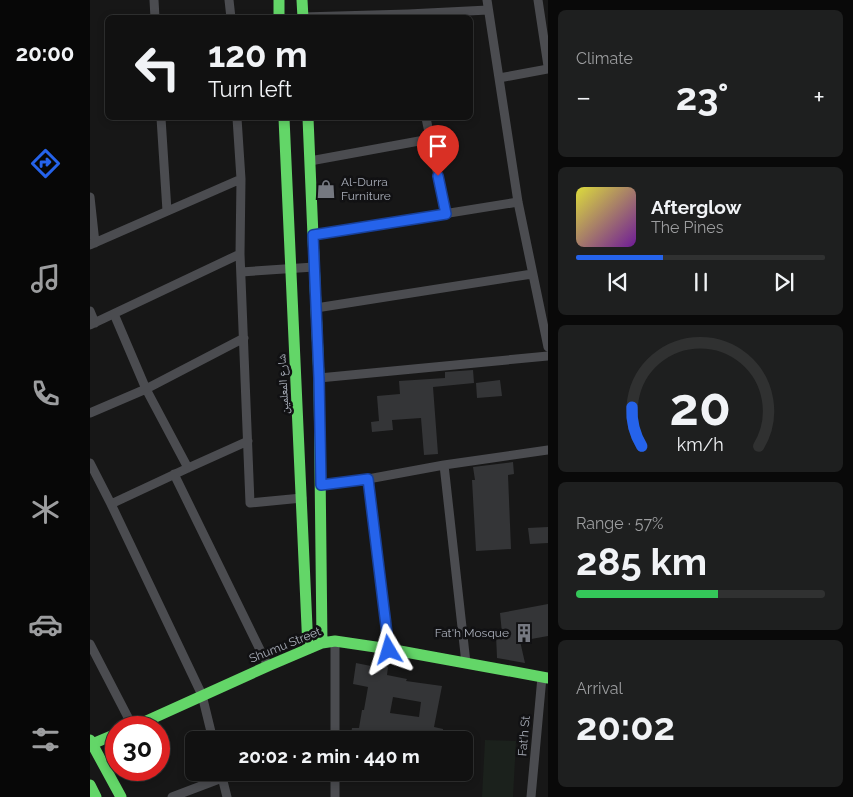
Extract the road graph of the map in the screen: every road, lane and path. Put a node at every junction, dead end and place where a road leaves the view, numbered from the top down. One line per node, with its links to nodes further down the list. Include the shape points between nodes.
1 (154, 0): 8 (street)
2 (229, 0): 9 (street)
3 (278, 0): 10 (street)
4 (302, 0): 11 (street)
5 (486, 0): 7 (street)
6 (538, 0): 13 (street)
7 (488, 10): 12 (street); 14 (street)
8 (155, 15)
9 (230, 15)
10 (279, 15)
11 (304, 15)
12 (421, 15)
13 (548, 67): 14 (street)
14 (499, 78): 24 (street)
15 (161, 120): 25 (street)
16 (237, 120): 22 (street)
17 (284, 120): 31 (street, شارع المعلمين)
18 (308, 120): 21 (street)
19 (426, 120): 20 (street)
20 (430, 139): 21 (street); 26 (street)
21 (310, 161): 27 (street)
22 (241, 179): 25 (street); 29 (street)
23 (90, 198): 28 (street)
24 (518, 202): 26 (street); 33 (street)
25 (167, 211): 28 (street)
26 (446, 214): 27 (street)
27 (313, 235): 30 (street)
28 (92, 244)
29 (240, 254): 32 (street); 36 (street)
30 (314, 267): 31 (street); 34 (street)
31 (291, 268): 32 (street); 52 (street, شارع المعلمين)
32 (241, 272): 38 (street)
33 (532, 274): 34 (street); 39 (street)
34 (316, 308): 41 (street)
35 (90, 312): 37 (street)
36 (114, 314): 37 (street); 42 (street)
37 (93, 324)
38 (244, 338): 42 (street); 44 (street)
39 (548, 347)
40 (548, 356): 41 (street)
41 (319, 378): 51 (street)
42 (146, 388): 43 (street); 48 (street)
43 (90, 413)
44 (248, 441): 48 (street); 52 (street, via 250,503)
45 (548, 450): 47 (street)
46 (90, 463): 53 (street)
47 (444, 465): 50 (street); 59 (street)
48 (188, 468): 49 (street)
49 (174, 474): 53 (street); 60 (street)
50 (368, 479): 51 (street); 58 (street)
51 (321, 485): 55 (street)
52 (302, 498): 57 (street, شارع المعلمين)
53 (111, 504): 62 (street)
54 (335, 641): 55 (street, Shumu Street); 58 (street, Shumu Street); 66 (street)
55 (322, 643): 57 (street, Shumu Street)
56 (90, 644): 63 (street)
57 (308, 649): 60 (street, Shumu Street)
58 (389, 650): 59 (street, Shumu Street)
59 (466, 663): 61 (street, Shumu Street)
60 (268, 666): 62 (street, Shumu Street)
61 (545, 678): 78 (street, Fat'h St)
62 (202, 695): 64 (street, Shumu Street); 65 (street)
63 (126, 716)
64 (156, 716)
65 (211, 731)
66 (335, 731)
67 (105, 738): 68 (street)
68 (91, 742): 74 (street)
69 (208, 781): 75 (street)
70 (223, 781): 76 (street)
71 (335, 781): 77 (street)
72 (90, 785): 73 (street)
73 (96, 797)
74 (121, 797)
75 (172, 797)
76 (227, 797)
77 (335, 797)
78 (531, 797)

